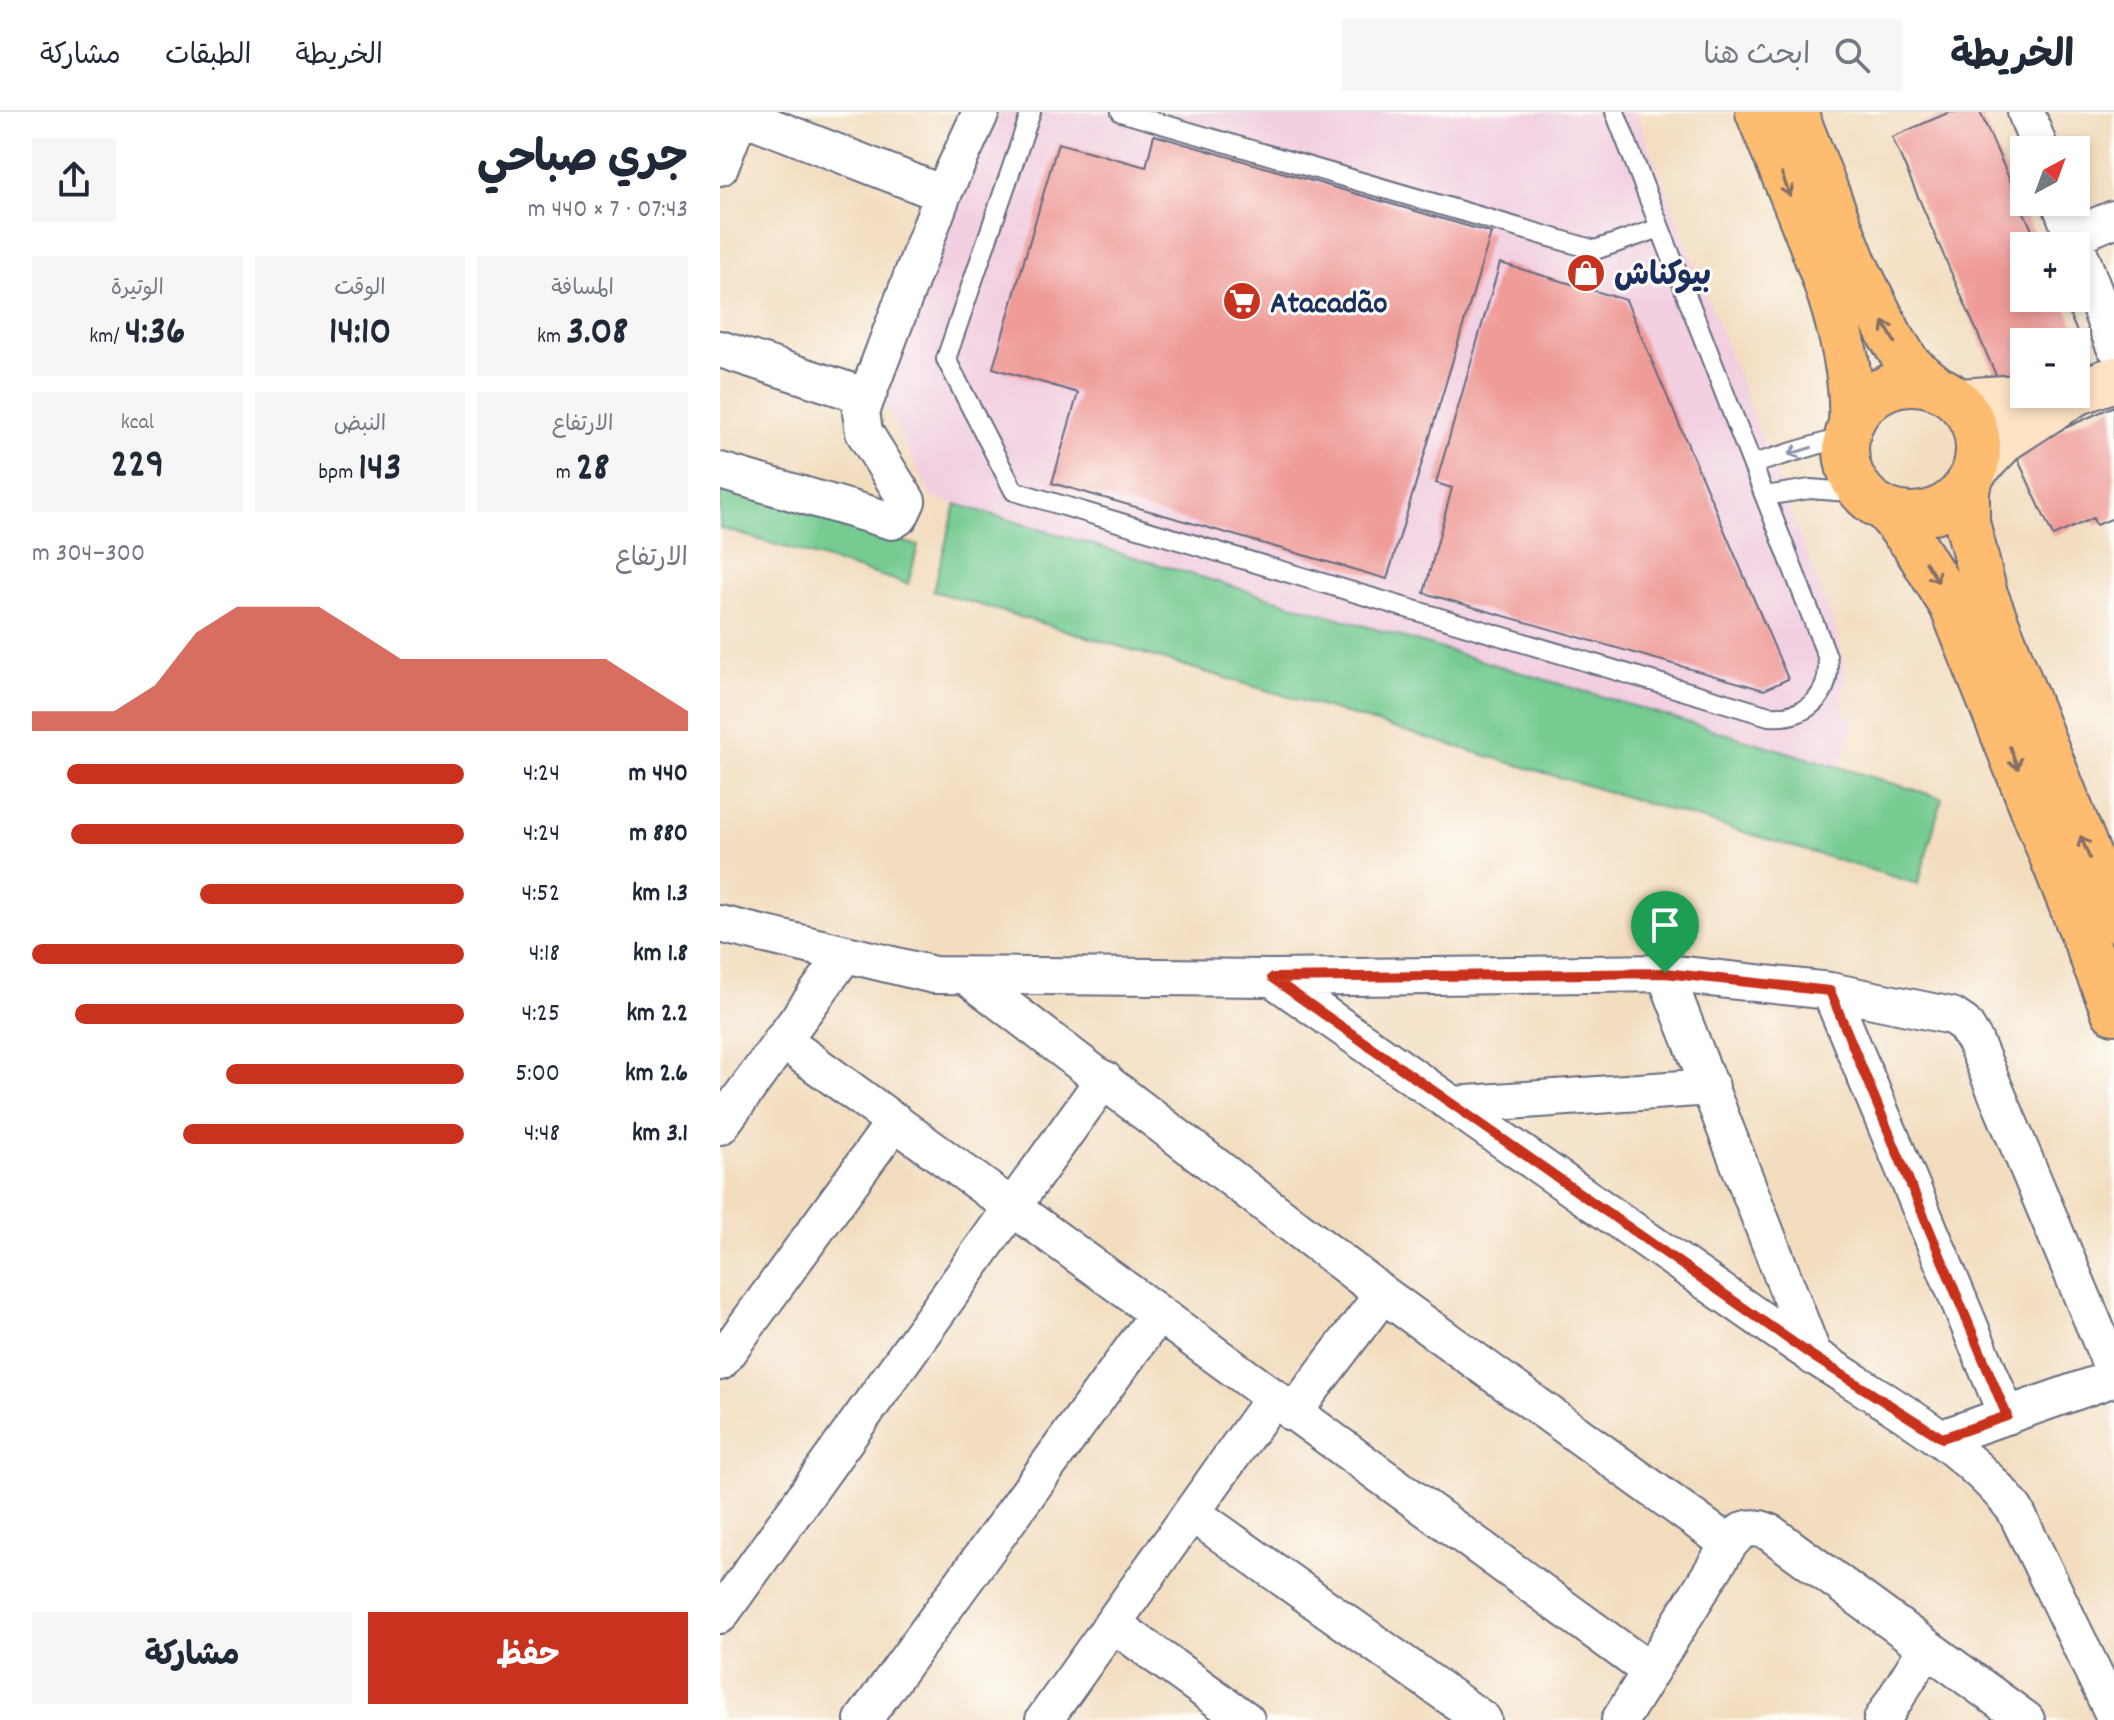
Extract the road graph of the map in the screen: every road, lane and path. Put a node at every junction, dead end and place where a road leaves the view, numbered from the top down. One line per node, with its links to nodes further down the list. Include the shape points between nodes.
1 (981, 112): 11 (street)
2 (1031, 112): 28 (lane, via 946,359 1014,491 1784,717 1811,707 1821,696 1829,670)
3 (1121, 112): 13 (lane, via 1595,250)
4 (1615, 112): 13 (lane)
5 (1758, 112): 24 (highway, one-way to 24, via 1823,281 1847,362)
6 (1795, 112): 20 (highway, one-way to 6, via 1909,365 1890,335 1855,265)
7 (2026, 112): 9 (street)
8 (736, 113): 10 (street); 11 (street)
9 (2035, 136)
10 (720, 167)
11 (943, 194): 22 (street)
12 (2114, 219): 14 (street)
13 (1660, 228): 25 (lane)
14 (2083, 232)
15 (2090, 281): 16 (street)
16 (2114, 345)
17 (720, 349): 22 (street)
18 (2114, 379): 19 (street)
19 (2090, 388)
20 (1947, 394): 21 (street); 24 (highway, via 1921,383 1887,388 1860,408); 27 (highway, via 1967,412 1978,440)
21 (2010, 394)
22 (865, 396): 26 (street, via 864,432 907,501 892,521)
23 (2052, 408): 27 (street, via 2006,438)
24 (1849, 429): 25 (lane, one-way to 25); 29 (highway, via 1846,456 1851,476)
25 (1753, 464): 28 (lane)
26 (720, 471)
27 (1972, 478): 29 (highway, via 1945,507 1931,513 1900,515); 30 (highway, one-way to 27, via 1985,594 1967,522)
28 (1765, 496): 29 (lane, via 1810,489)
29 (1874, 501): 37 (highway, one-way to 37, via 1913,543 1952,606)
30 (2114, 919)
31 (720, 924): 32 (street)
32 (844, 956): 34 (street); 38 (street)
33 (1665, 973): 35 (street); 36 (street); 40 (street)
34 (968, 977): 35 (street); 39 (street)
35 (1272, 978): 41 (street)
36 (1830, 991): 49 (street, via 1934,1010 1964,1024); 52 (street)
37 (2114, 1012)
38 (782, 1040): 42 (street); 43 (street)
39 (1104, 1079): 44 (street); 45 (street)
40 (1711, 1087): 41 (street); 47 (street)
41 (1453, 1105): 47 (street)
42 (895, 1121): 44 (street); 48 (street)
43 (720, 1126)
44 (1013, 1207): 46 (street); 56 (street)
45 (1383, 1294): 51 (street); 55 (street)
46 (1158, 1314): 51 (street); 61 (street)
47 (1814, 1357): 53 (street)
48 (720, 1362)
49 (2114, 1372)
50 (2114, 1378): 52 (street)
51 (1283, 1406): 54 (street); 59 (street)
52 (2007, 1416): 53 (street)
53 (1942, 1438): 60 (street, via 2015,1510)
54 (1192, 1513): 57 (street); 64 (street)
55 (1729, 1544): 58 (street, via 1748,1528 1769,1532); 59 (street)
56 (720, 1615)
57 (1113, 1624): 62 (street); 63 (street)
58 (1926, 1649): 66 (street); 67 (street)
59 (1650, 1671): 65 (street)
60 (2114, 1715)
61 (863, 1720)
62 (1044, 1720)
63 (1246, 1720)
64 (1483, 1720)
65 (1620, 1720)
66 (1882, 1720)
67 (2026, 1720)

